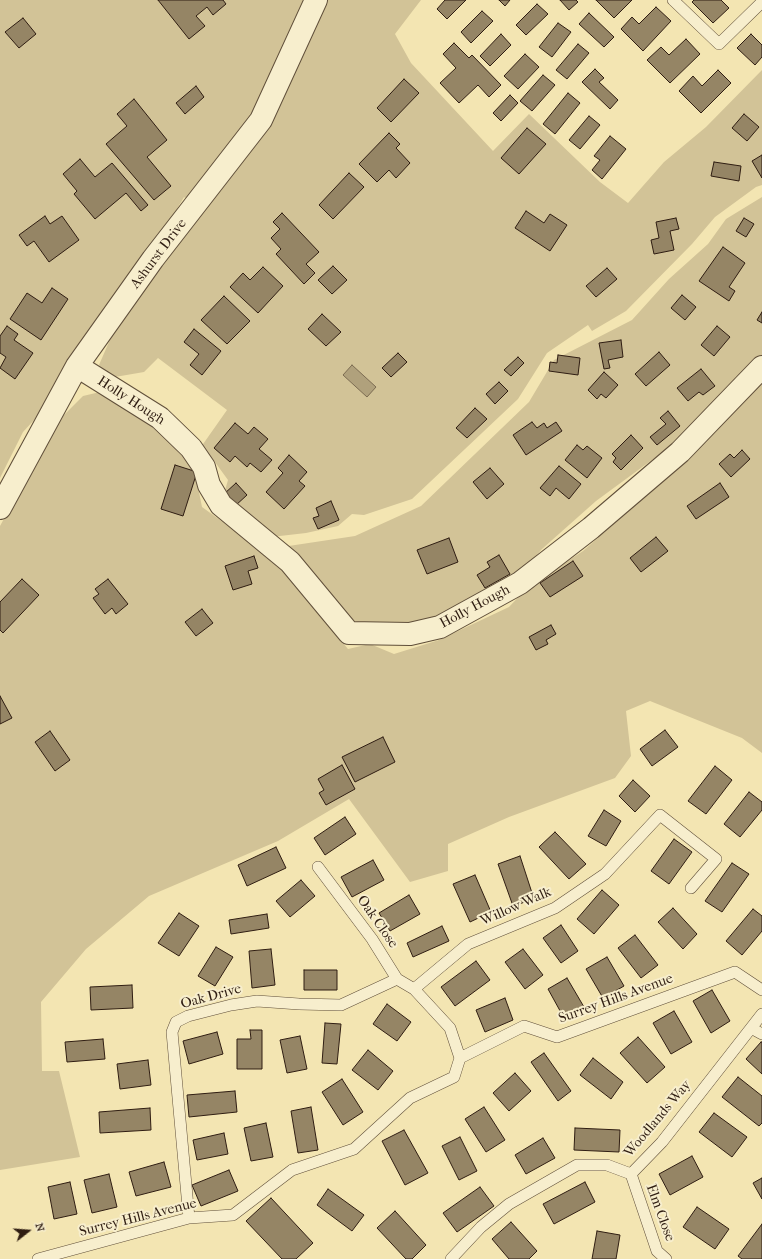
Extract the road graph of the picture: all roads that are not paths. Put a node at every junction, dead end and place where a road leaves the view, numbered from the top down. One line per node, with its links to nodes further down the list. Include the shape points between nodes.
1 (316, 0): 4 (street, Ashurst Drive, via 261,120 153,260)
2 (673, 0): 3 (lane, via 719,44)
3 (762, 2)
4 (77, 366): 5 (street, Holly Hough, via 160,418 191,448 204,467 209,485 221,505 290,562 349,633 410,634 440,627 520,583 591,528 680,452); 6 (street, Ashurst Drive)
5 (762, 367)
6 (0, 508)
7 (318, 867): 9 (lane, Oak Close, via 372,939)
8 (691, 888): 10 (lane, Willow Walk, via 716,859 660,815 605,874 554,908 468,944)
9 (397, 979): 10 (lane, Oak Close); 17 (lane, Oak Drive, via 342,1005 257,1001 188,1016 176,1022 172,1032)
10 (414, 989): 15 (lane, via 450,1028)
11 (762, 990): 15 (lane, Surrey Hills Avenue, via 735,972 557,1037 524,1026)
12 (762, 1014): 13 (lane, Woodlands Way)
13 (751, 1028): 14 (lane); 16 (lane, Woodlands Way, via 662,1142)
14 (762, 1034)
15 (460, 1058): 17 (lane, Surrey Hills Avenue, via 454,1077 410,1098 354,1149 292,1170 233,1215)
16 (631, 1174): 19 (lane, Woodlands Way, via 607,1165 577,1165 508,1204 481,1227); 20 (lane, Elm Close, via 657,1251)
17 (189, 1218): 18 (lane, Surrey Hills Avenue)
18 (38, 1259)
19 (451, 1259)
20 (666, 1259)

